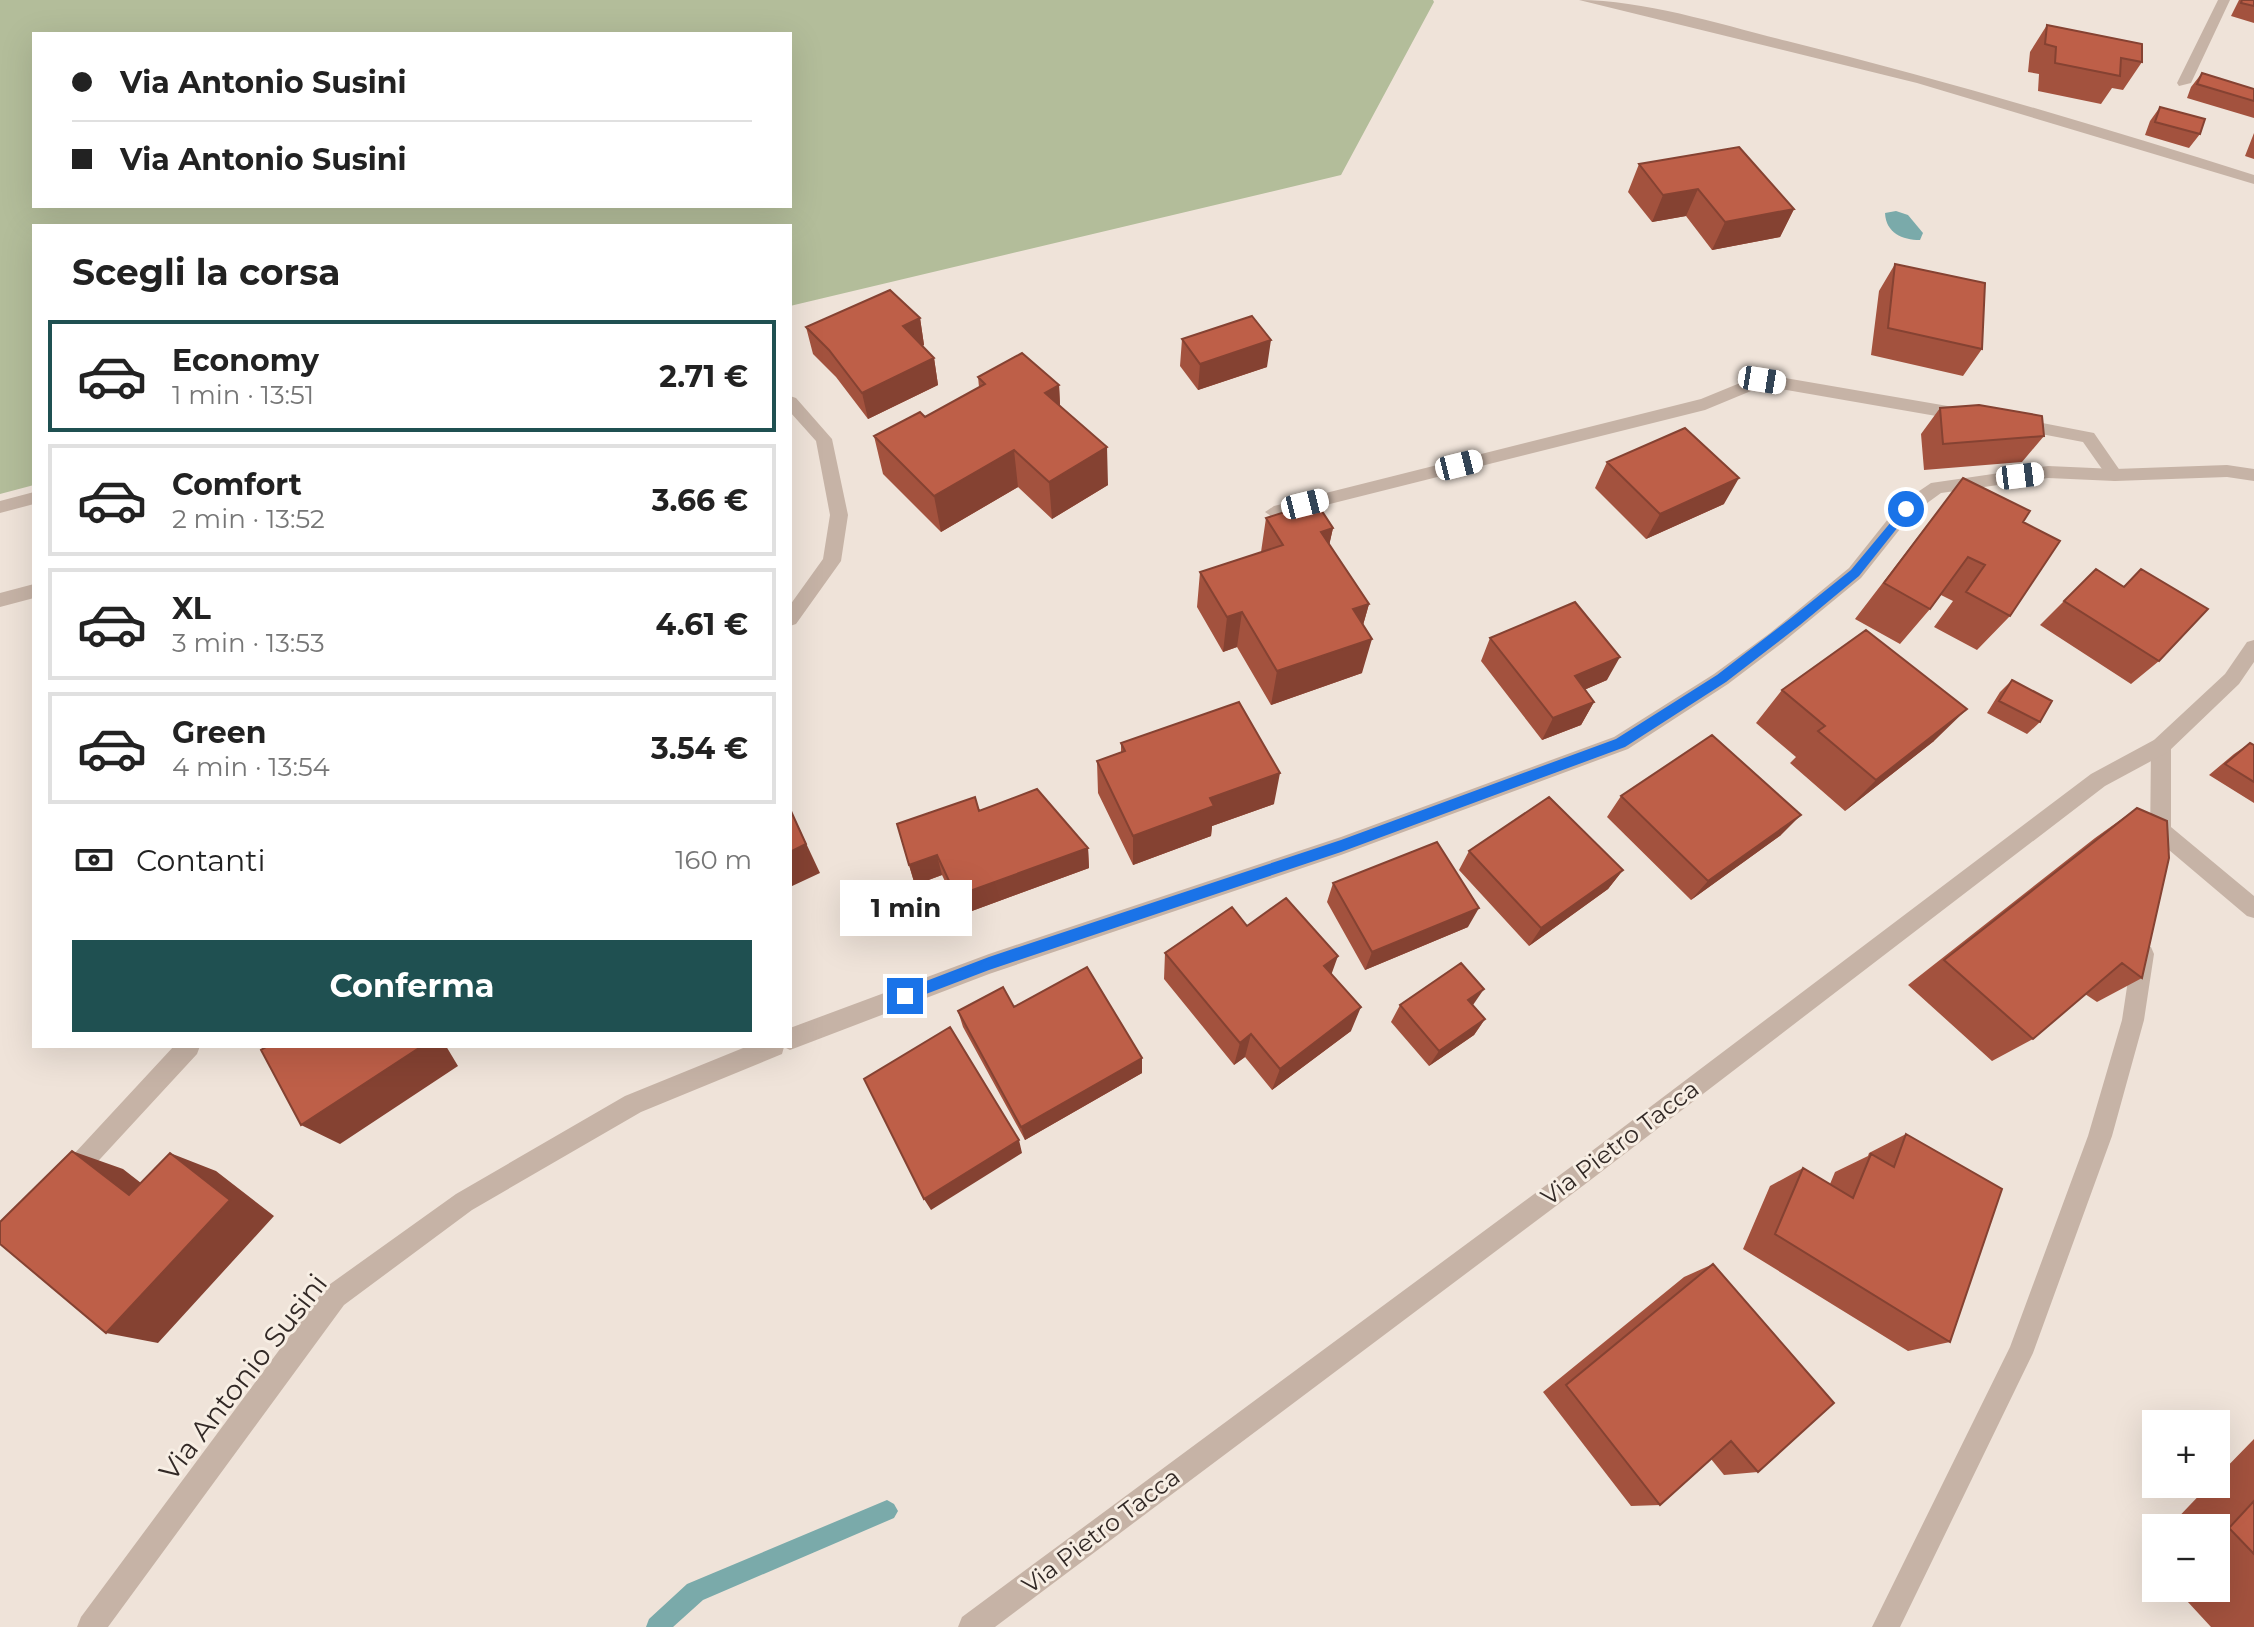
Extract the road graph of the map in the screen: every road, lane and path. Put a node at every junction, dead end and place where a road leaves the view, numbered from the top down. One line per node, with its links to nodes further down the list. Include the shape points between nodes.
1 (1585, 0): 4 (street, via 1861,63)
2 (2224, 0): 3 (street)
3 (2184, 83)
4 (2254, 180)
5 (792, 404): 13 (street, via 824,439 839,515 832,561)
6 (2115, 475): 7 (street); 10 (street, via 2088,437 1762,380 1705,404); 20 (street, via 2048,472 1937,487 1906,509 1855,573 1776,638 1621,743)
7 (2254, 475)
8 (32, 499): 9 (street)
9 (0, 507)
10 (1274, 512)
11 (32, 592): 12 (street)
12 (0, 600)
13 (792, 616)
14 (2254, 647): 15 (street, Via Pietro Tacca, via 2232,679)
15 (2161, 746): 16 (street); 25 (street, Via Pietro Tacca, via 2098,780 1589,1168)
16 (2162, 832): 17 (street); 18 (street)
17 (2157, 864)
18 (2254, 909)
19 (2147, 926): 26 (street, via 2133,1020 2100,1136 2020,1353)
20 (792, 1038)
21 (187, 1048): 23 (street)
22 (769, 1048): 24 (street, Via Antonio Susini, via 620,1111 464,1202 335,1296)
23 (50, 1196)
24 (91, 1627)
25 (972, 1627)
26 (1886, 1627)

